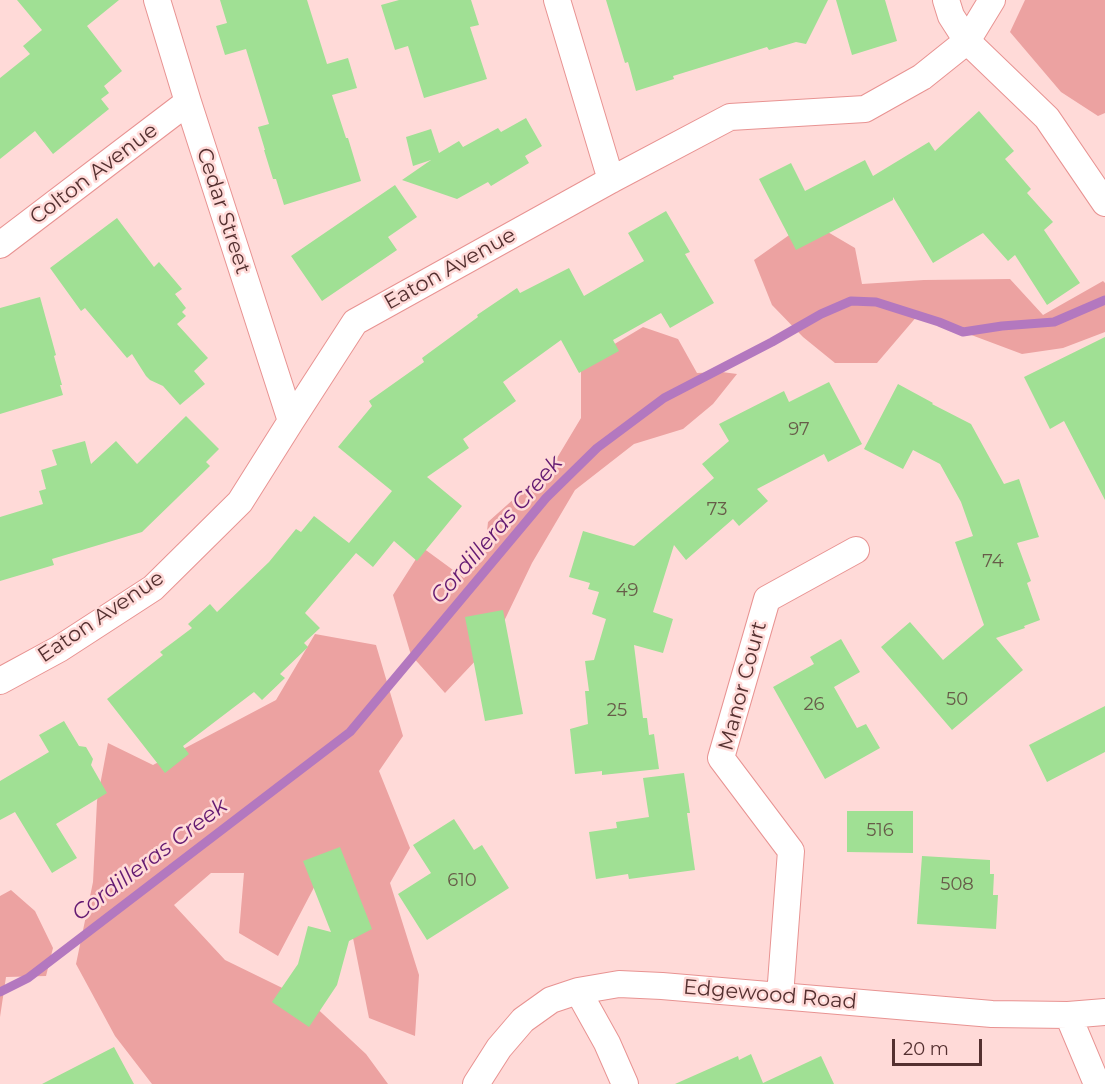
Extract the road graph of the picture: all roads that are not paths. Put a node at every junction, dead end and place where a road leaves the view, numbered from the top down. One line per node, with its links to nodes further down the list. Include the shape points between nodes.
1 (156, 0): 6 (street, Cedar Street)
2 (557, 0): 7 (street)
3 (946, 0): 5 (street)
4 (992, 0): 5 (street, Eaton Avenue)
5 (967, 41): 7 (street, Eaton Avenue, via 922,77 864,109 730,117); 8 (street, via 1047,118)
6 (188, 102): 9 (street, Colton Avenue); 10 (street, Cedar Street)
7 (611, 180): 10 (street, Eaton Avenue, via 355,322)
8 (1105, 203)
9 (0, 245)
10 (291, 421): 12 (street, Eaton Avenue, via 240,502 153,588 59,649)
11 (856, 550): 14 (street, Manor Court, via 767,599 721,758 791,851)
12 (0, 681)
13 (578, 991): 14 (street, Edgewood Road, via 619,984); 17 (street, Edgewood Road, via 551,1000 523,1020); 18 (street)
14 (780, 996): 16 (street, Edgewood Road, via 992,1014)
15 (1105, 1012): 16 (street, Edgewood Road)
16 (1068, 1015): 19 (street)
17 (476, 1084)
18 (625, 1084)
19 (1097, 1084)

